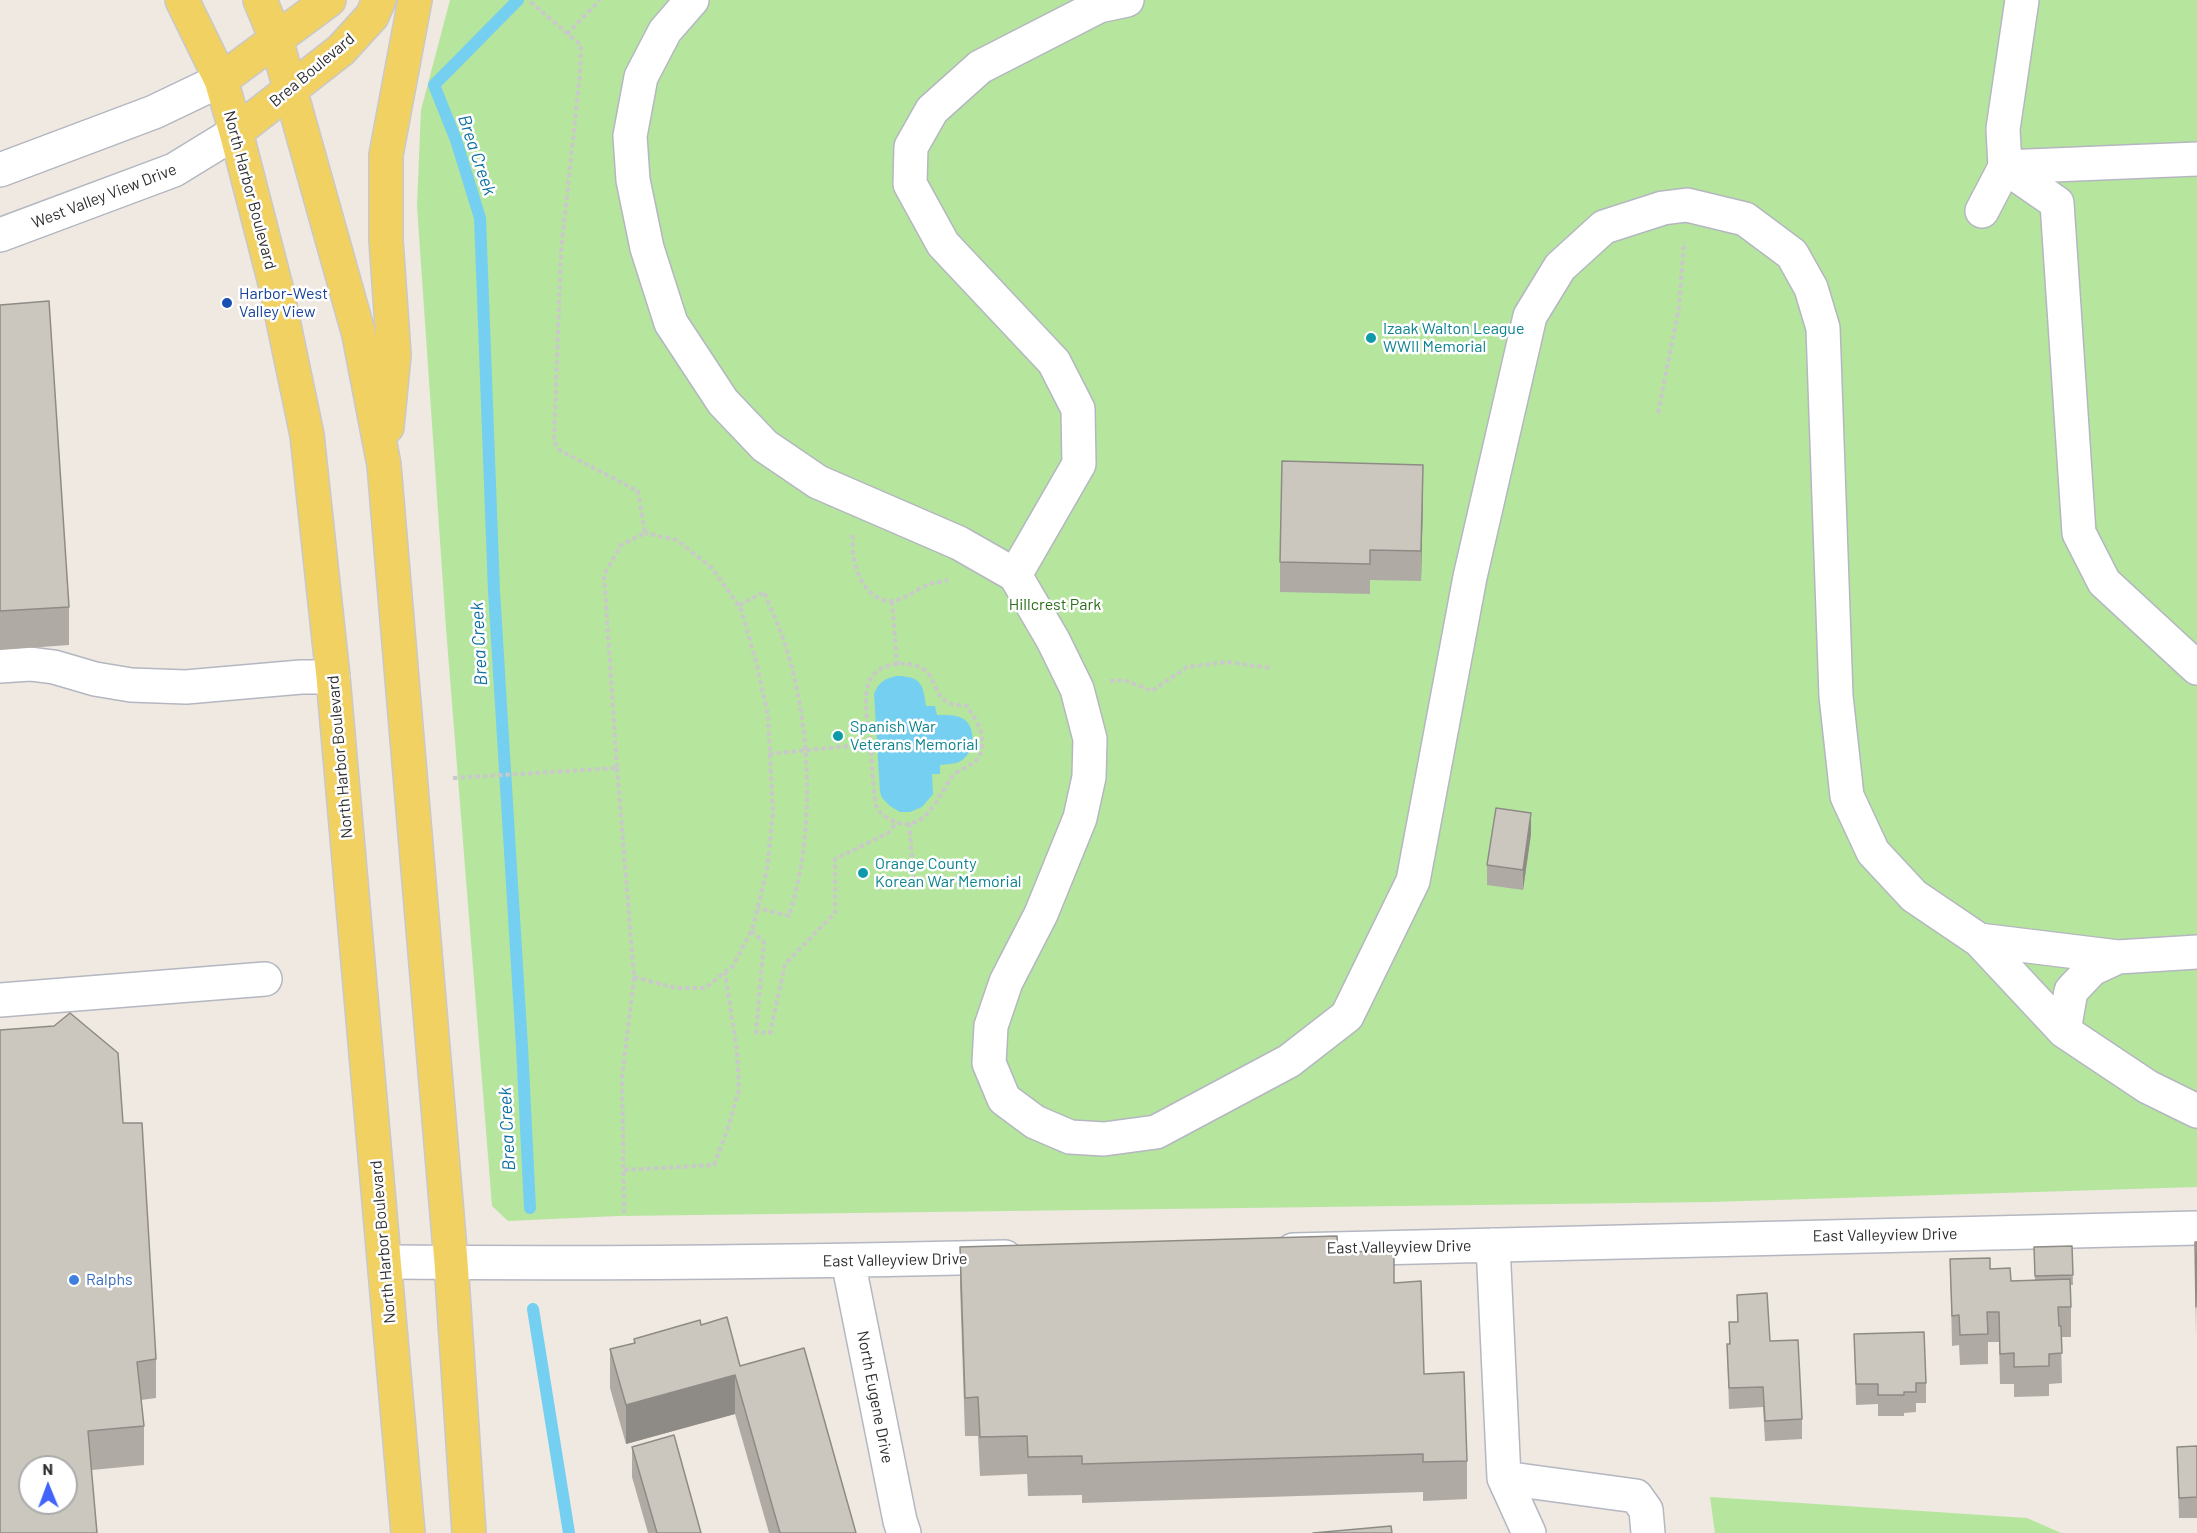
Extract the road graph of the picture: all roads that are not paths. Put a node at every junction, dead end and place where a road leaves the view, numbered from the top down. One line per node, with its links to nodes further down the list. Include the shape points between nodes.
1 (182, 0): 10 (main road, North Harbor Boulevard)
2 (260, 0): 9 (main road)
3 (329, 0): 9 (main road)
4 (379, 0): 11 (main road, Brea Boulevard, via 372,16 348,44)
5 (415, 0): 18 (main road, via 386,155 386,240 394,355)
6 (692, 0): 19 (street, via 664,31 641,77 630,136 633,180 647,248 671,323 723,402 765,446 818,482 959,543)
7 (1127, 0): 19 (street, via 1099,6 980,67 932,110 911,147 910,184 943,244 1054,362 1078,409 1079,464)
8 (2022, 0): 14 (street, via 2003,129)
9 (276, 39): 10 (main road); 11 (main road)
10 (221, 80): 12 (main road, North Harbor Boulevard); 15 (street, via 154,112)
11 (290, 90): 12 (main road, Brea Boulevard); 18 (main road, via 358,335)
12 (236, 132): 17 (street, West Valley View Drive, via 174,170); 22 (main road, North Harbor Boulevard, via 276,287 307,435)
13 (2197, 159): 14 (street)
14 (2005, 167): 16 (street); 21 (street, via 2057,203 2079,533 2104,582)
15 (0, 170)
16 (1982, 211)
17 (0, 235)
18 (384, 465): 36 (main road)
19 (1015, 575): 23 (street, via 1077,689 1090,739 1089,777 1080,818 1041,914 1006,982 991,1026 988,1063 1004,1099 1035,1122 1070,1137 1104,1139 1156,1131 1289,1061 1347,1016 1413,881 1470,577 1530,316 1560,267 1604,227 1663,208 1688,206 1745,219 1792,254 1811,288 1823,328 1836,696 1847,795 1873,852 1914,896)
20 (0, 666): 22 (street, via 30,664 95,680 186,687 301,676)
21 (2197, 668)
22 (333, 677): 35 (main road, North Harbor Boulevard)
23 (1978, 940): 25 (street); 28 (street)
24 (2197, 952): 25 (street)
25 (2118, 957): 28 (street, via 2092,969 2071,991)
26 (265, 979): 27 (street)
27 (0, 1000)
28 (2064, 1030): 29 (street, via 2148,1087)
29 (2197, 1111)
30 (2197, 1228): 31 (street, East Valleyview Drive)
31 (1493, 1245): 32 (street, East Valleyview Drive); 37 (street)
32 (1265, 1250)
33 (1038, 1256): 34 (street, East Valleyview Drive)
34 (848, 1261): 36 (street, East Valleyview Drive); 40 (street, North Eugene Drive)
35 (385, 1262): 36 (street, East Valleyview Drive); 38 (main road, North Harbor Boulevard)
36 (451, 1262): 39 (main road)
37 (1504, 1478): 41 (street); 42 (street, via 1636,1496 1646,1510)
38 (408, 1533)
39 (469, 1533)
40 (904, 1533)
41 (1529, 1533)
42 (1648, 1533)

